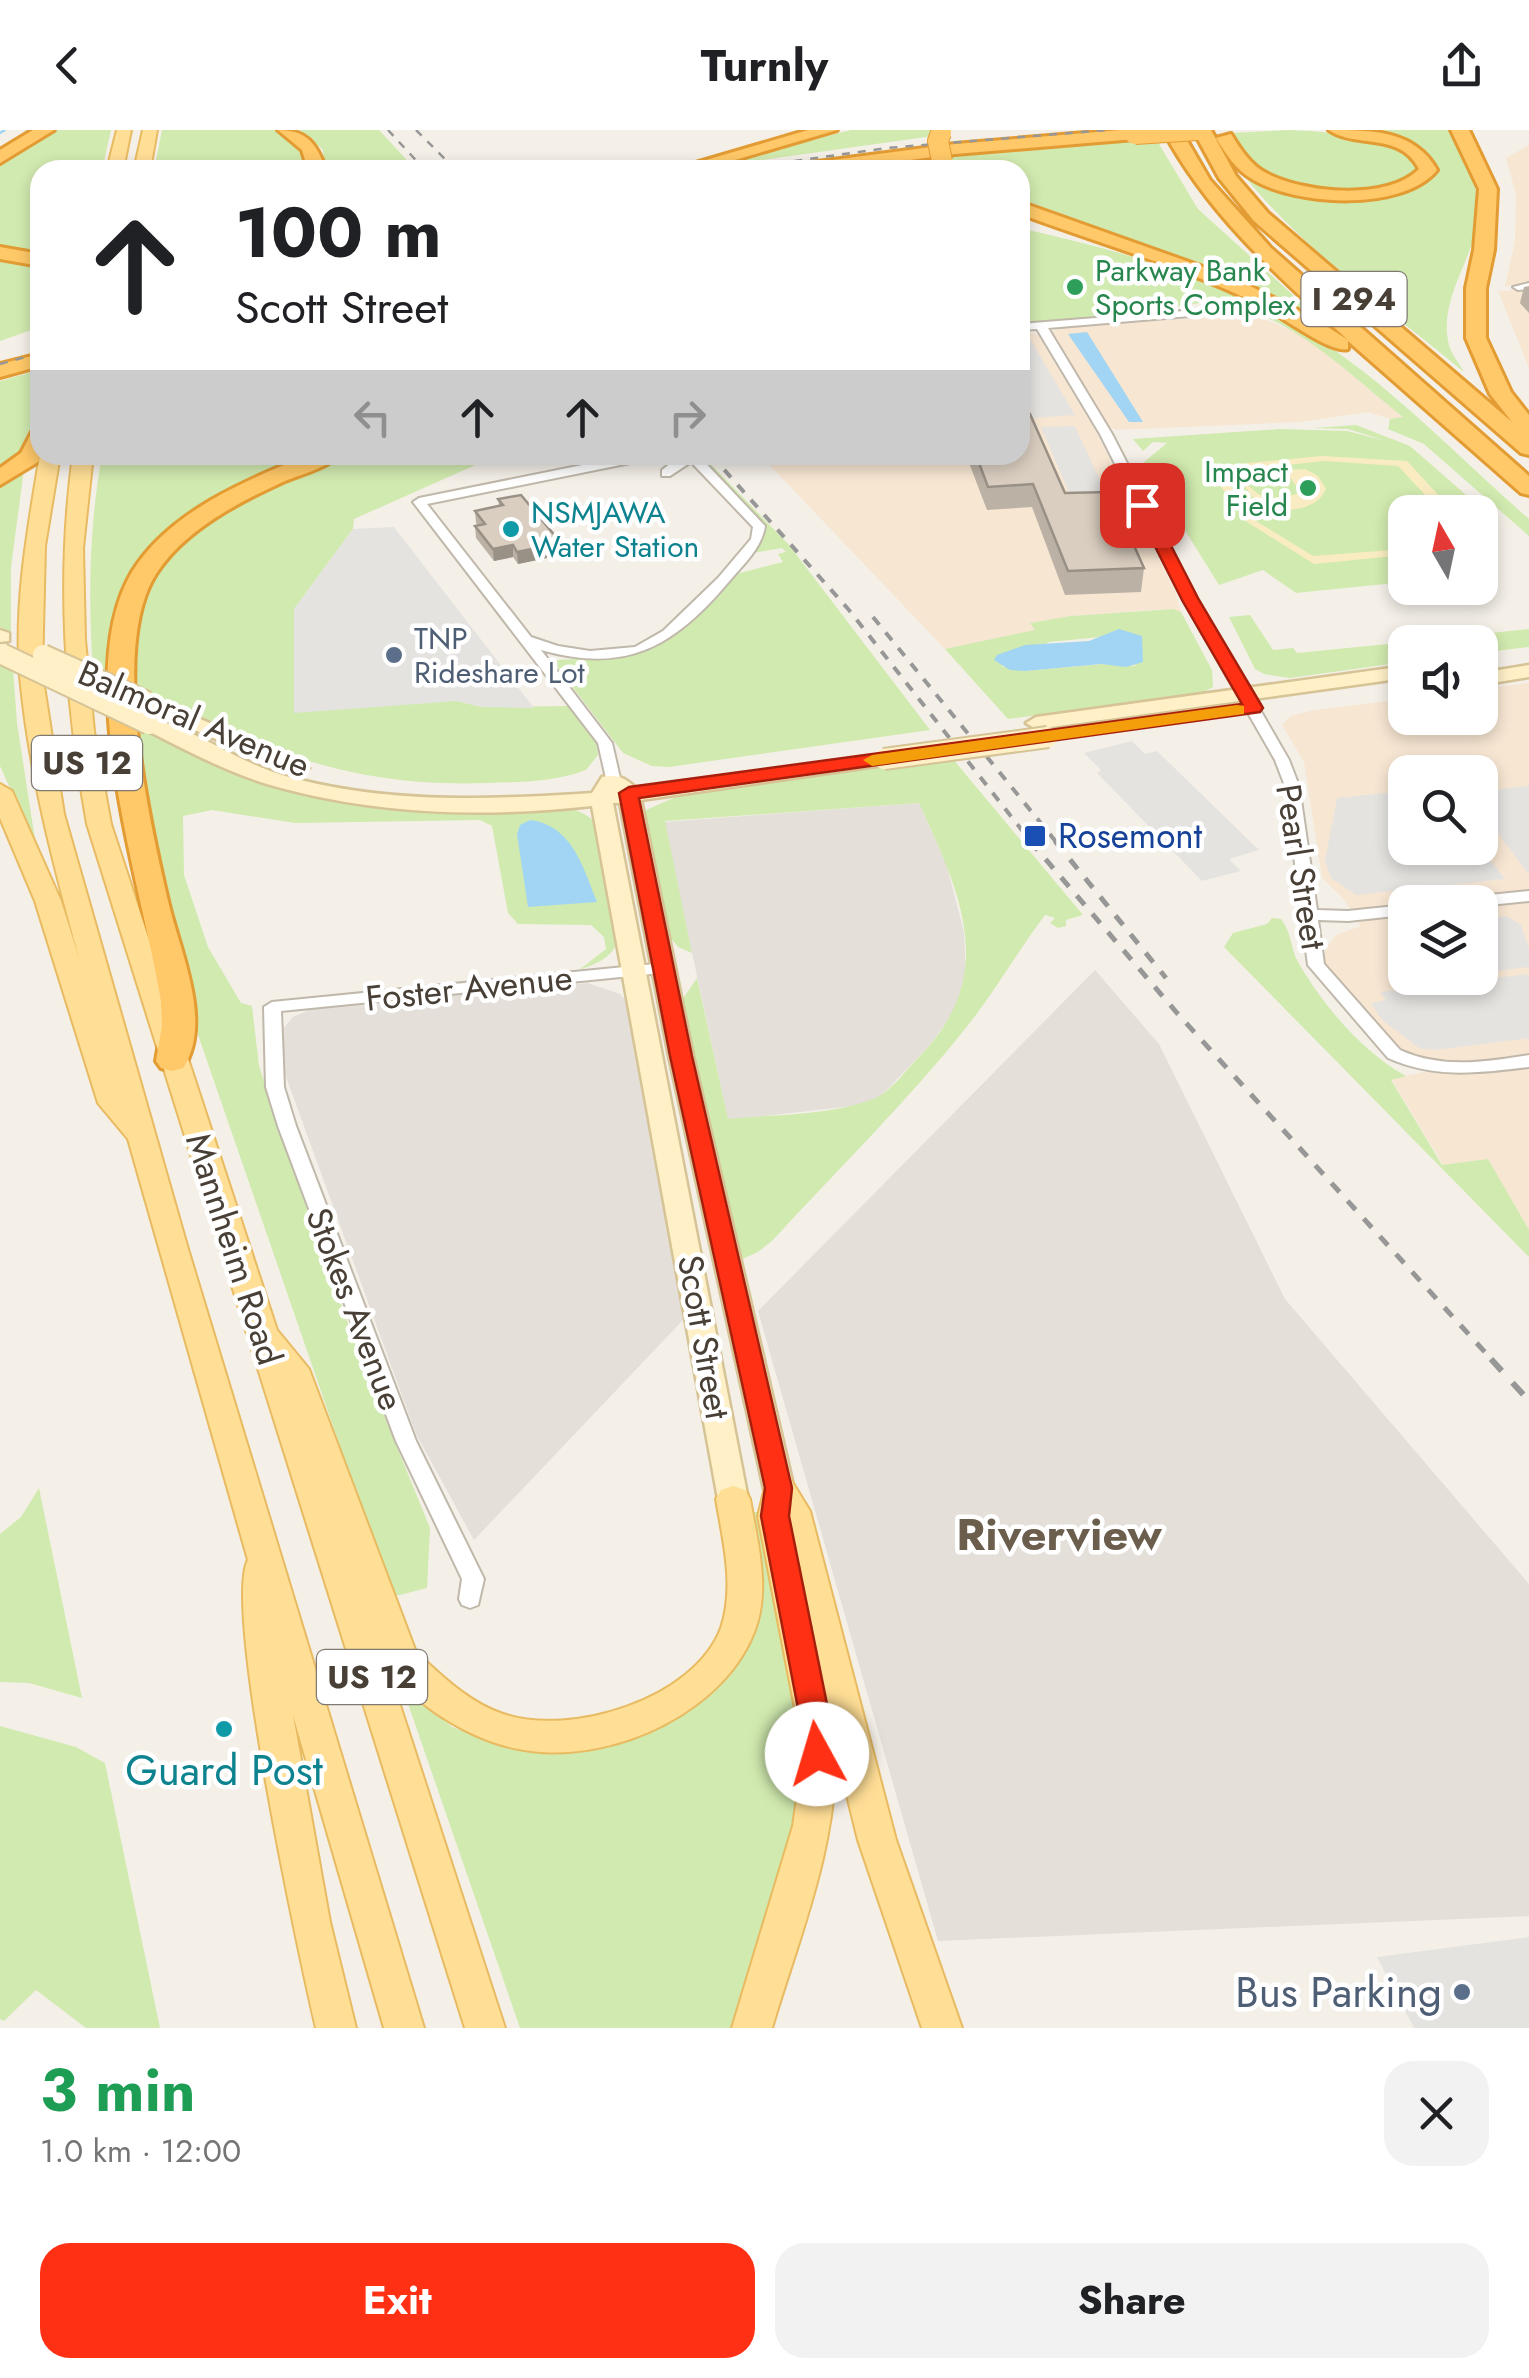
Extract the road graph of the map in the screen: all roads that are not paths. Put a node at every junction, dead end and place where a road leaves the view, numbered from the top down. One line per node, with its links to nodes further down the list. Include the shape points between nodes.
1 (45, 130): 14 (highway)
2 (124, 130): 15 (main road)
3 (150, 130): 16 (main road)
4 (287, 130): 17 (highway, via 310,148)
5 (756, 130): 18 (highway)
6 (828, 130): 19 (highway)
7 (1172, 130): 33 (highway, I 294, via 1200,180 1252,242)
8 (1200, 130): 20 (highway, bridge); 35 (highway, I 294, via 1228,178 1262,217)
9 (1221, 130): 10 (highway, via 1244,166 1292,188 1373,193 1404,187 1428,170 1410,147)
10 (1338, 130)
11 (1460, 130): 24 (highway, via 1488,188)
12 (1478, 130): 24 (highway, via 1498,162 1504,195)
13 (942, 132): 21 (highway, bridge)
14 (0, 158)
15 (116, 160)
16 (144, 160)
17 (314, 160)
18 (680, 160)
19 (717, 160)
20 (867, 160)
21 (944, 160)
22 (1030, 212): 27 (highway)
23 (1030, 228): 27 (highway)
24 (1484, 250): 34 (highway, via 1476,338 1501,394)
25 (0, 253): 26 (highway)
26 (30, 258)
27 (1164, 260): 33 (highway, via 1222,280 1318,328)
28 (1222, 311): 29 (street)
29 (1042, 326): 30 (street); 54 (street, Pearl Street)
30 (1030, 327)
31 (30, 363): 32 (highway)
32 (0, 372)
33 (1416, 392): 45 (highway, I 294)
34 (1529, 429)
35 (1529, 448)
36 (30, 457): 44 (highway)
37 (48, 465): 66 (main road, Mannheim Road / US 12, via 31,612 40,747 72,892)
38 (82, 465): 64 (main road, Mannheim Road / US 12, via 70,575 77,711 99,824)
39 (306, 465): 64 (highway, via 193,525 158,556 131,596 125,624 128,778 178,1017)
40 (601, 465): 46 (street, via 419,502)
41 (676, 465): 43 (street)
42 (702, 465): 46 (street, via 758,526 757,539 672,631 651,645 586,654)
43 (666, 473)
44 (0, 478)
45 (1529, 488)
46 (526, 640): 55 (street, via 604,743)
47 (1, 645): 55 (street, Balmoral Avenue, bridge, via 275,780 365,799 454,805)
48 (1529, 655): 49 (street)
49 (1498, 659)
50 (1529, 672): 52 (street)
51 (1388, 675): 54 (street, Balmoral Avenue)
52 (1498, 676)
53 (1388, 689): 54 (street, Balmoral Avenue)
54 (1249, 701): 55 (street, Balmoral Avenue, bridge); 60 (street, Pearl Street, via 1292,786)
55 (614, 789): 61 (street, Scott Street); 62 (street, Scott Street)
56 (0, 791): 66 (main road, via 48,901 112,1103)
57 (1529, 896): 58 (street)
58 (1498, 899)
59 (1388, 911): 60 (street)
60 (1310, 915): 65 (street, Pearl Street, via 1312,950 1326,980 1394,1054 1420,1066 1464,1070)
61 (665, 968): 62 (street, Foster Avenue); 68 (street, Scott Street)
62 (635, 971): 63 (street, Foster Avenue); 69 (street, Scott Street)
63 (272, 1007): 71 (street, Stokes Avenue, via 275,1087 287,1126 406,1442 474,1579)
64 (172, 1061): 67 (main road, Mannheim Road / US 12)
65 (1529, 1062)
66 (143, 1138): 70 (main road, Mannheim Road / US 12)
67 (258, 1326): 69 (main road, via 293,1369 402,1660 482,1724 521,1736 576,1739 638,1721 694,1688 733,1640 742,1613); 74 (main road, Mannheim Road / US 12)
68 (779, 1488): 75 (main road, via 775,1516 816,1724 818,1785); 76 (main road, via 794,1512 877,1840)
69 (733, 1499)
70 (259, 1533): 72 (main road, via 260,1634); 73 (main road, Mannheim Road / US 12)
71 (470, 1599)
72 (336, 2028)
73 (404, 2028)
74 (485, 2028)
75 (752, 2028)
76 (942, 2028)

